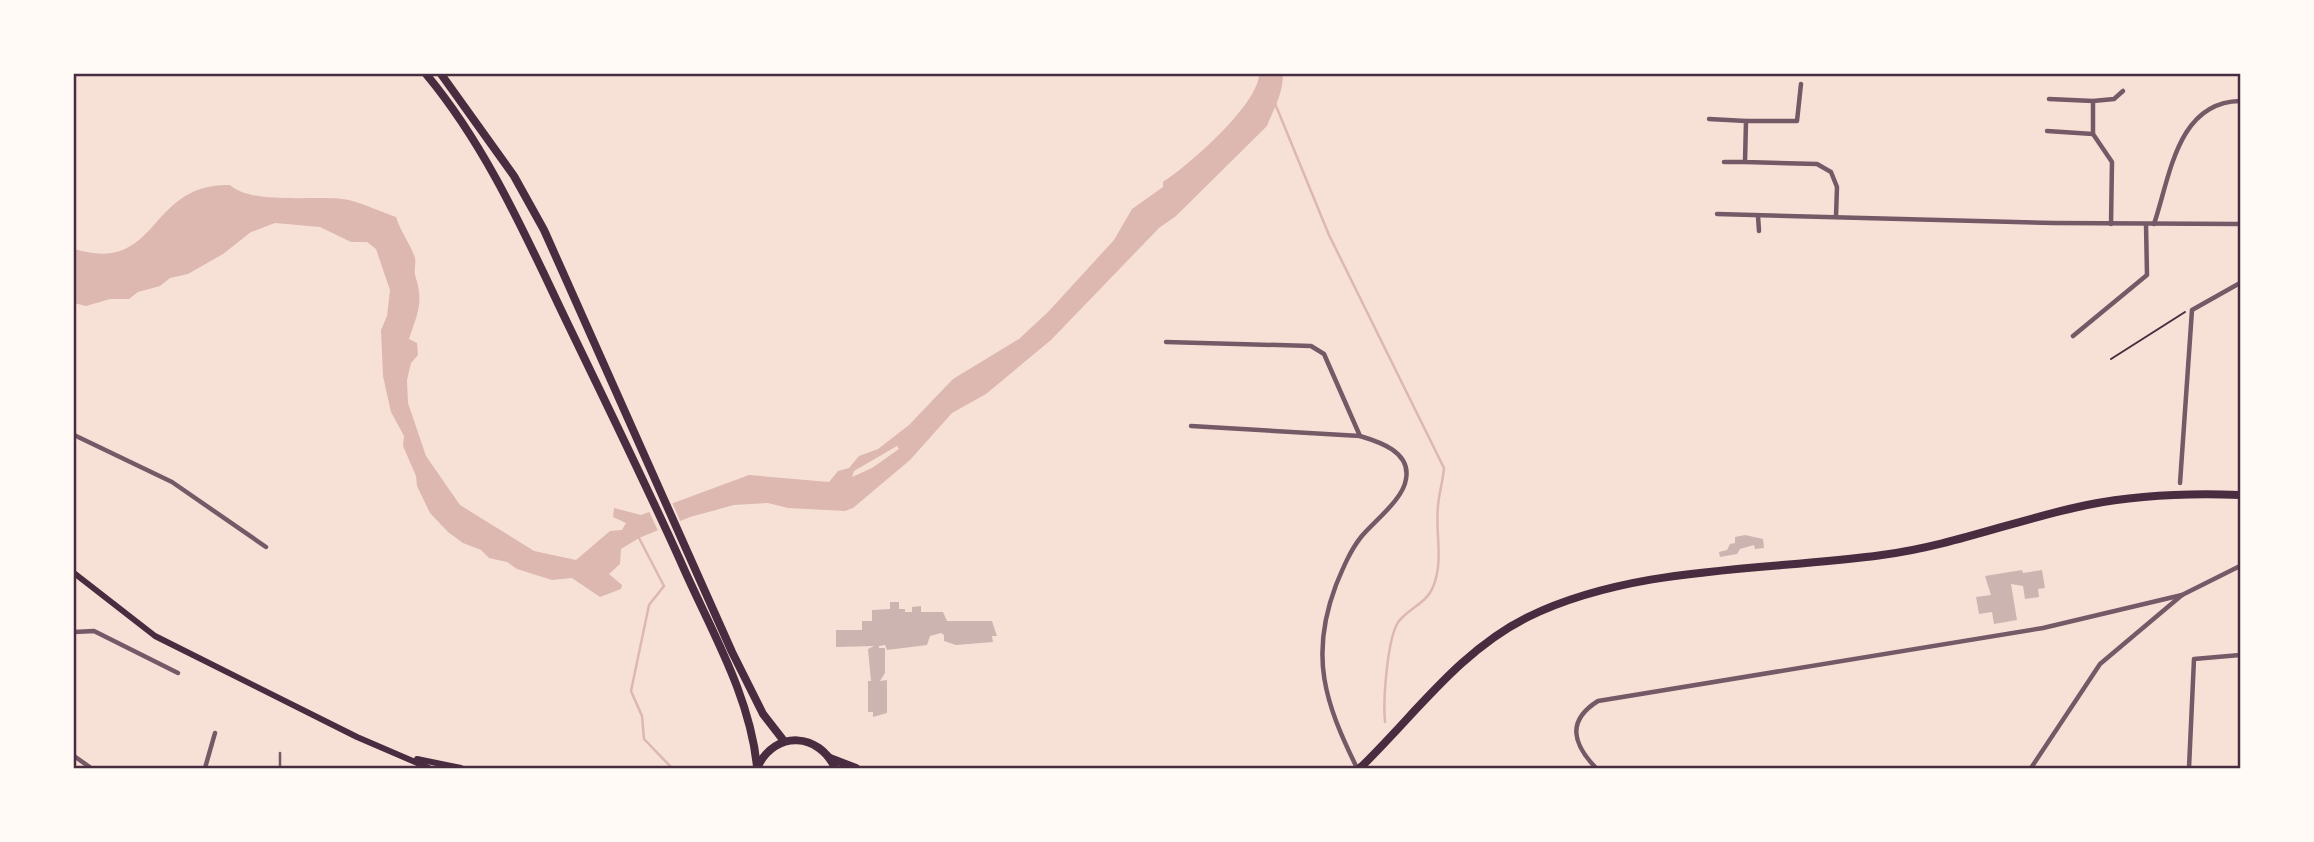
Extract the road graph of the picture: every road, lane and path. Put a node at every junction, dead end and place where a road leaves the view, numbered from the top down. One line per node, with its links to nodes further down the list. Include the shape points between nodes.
1 (426, 74): 50 (highway, via 505,190 722,656 747,716)
2 (441, 74): 40 (highway, via 514,176 544,230 732,652 763,714)
3 (1801, 83): 9 (street, via 1797,121)
4 (2123, 91): 6 (street, via 2114,99)
5 (2049, 99): 6 (street)
6 (2093, 101): 11 (street)
7 (2241, 101): 19 (street, via 2214,105 2184,134)
8 (1709, 119): 9 (street)
9 (1746, 121): 13 (street)
10 (2048, 131): 11 (street)
11 (2093, 134): 17 (street, via 2112,162)
12 (1724, 162): 13 (street)
13 (1745, 162): 16 (street, via 1817,164 1831,172 1837,187)
14 (1717, 214): 15 (street)
15 (1758, 216): 16 (street); 21 (street)
16 (1836, 216): 17 (street)
17 (2111, 224): 18 (street)
18 (2146, 224): 19 (street); 24 (street, via 2147,275)
19 (2154, 224): 20 (street)
20 (2241, 224)
21 (1759, 231)
22 (2241, 283): 23 (street)
23 (2192, 310): 26 (path, via 2176,315); 30 (street)
24 (2073, 337)
25 (1166, 342): 29 (street, via 1319,348)
26 (2111, 359)
27 (1191, 426): 29 (street)
28 (74, 435): 32 (street, via 172,482)
29 (1360, 436): 53 (street, via 1381,442 1399,455 1406,478 1400,494 1358,540 1323,625 1323,680 1337,728)
30 (2180, 482)
31 (2241, 495): 53 (highway, via 2149,497 2088,505 1933,547 1638,583 1568,600 1527,617 1476,649)
32 (266, 547)
33 (2241, 566): 35 (street)
34 (74, 573): 43 (main road, via 155,636 357,737)
35 (2182, 595): 54 (street, via 2043,628 1598,701 1585,709 1576,733 1578,746); 55 (street, via 2100,664)
36 (74, 632): 38 (street, via 94,632)
37 (2241, 655): 56 (street, via 2194,659)
38 (178, 673)
39 (215, 733): 46 (street)
40 (784, 741): 44 (highway, via 810,742); 50 (highway, via 772,747)
41 (280, 753): 47 (lane)
42 (74, 756): 45 (street)
43 (409, 758): 48 (main road); 49 (main road)
44 (830, 758): 51 (highway); 52 (highway)
45 (91, 768)
46 (205, 768)
47 (280, 768)
48 (429, 768)
49 (459, 768)
50 (756, 768)
51 (835, 768)
52 (856, 768)
53 (1358, 768)
54 (1596, 768)
55 (2031, 768)
56 (2189, 768)

